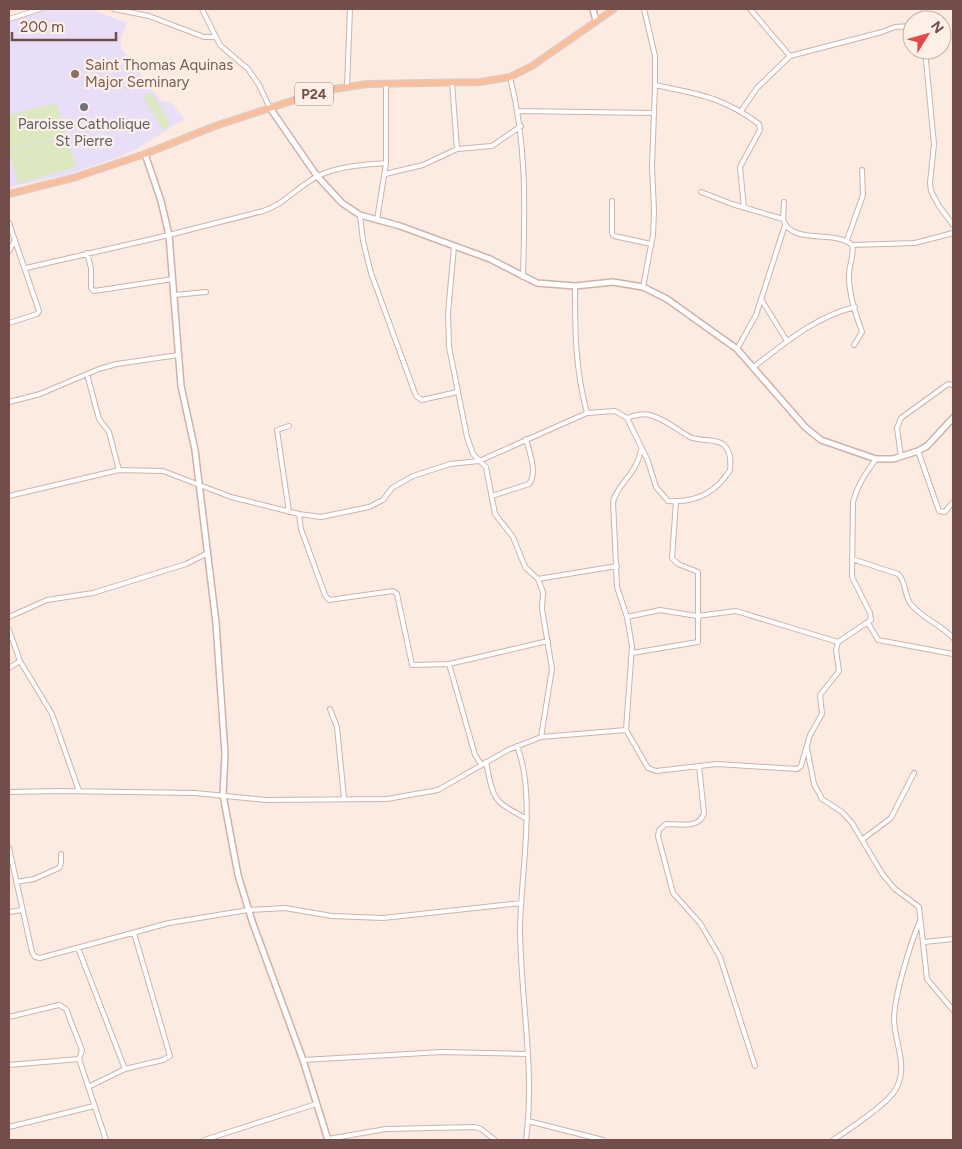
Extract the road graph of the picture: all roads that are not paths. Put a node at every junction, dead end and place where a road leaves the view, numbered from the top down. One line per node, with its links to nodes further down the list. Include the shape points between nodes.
1 (40, 9): 9 (street)
2 (114, 9): 12 (street, via 149,16 204,36)
3 (202, 9): 12 (street)
4 (350, 9): 19 (street)
5 (593, 9): 10 (street)
6 (614, 9): 10 (main road, P24)
7 (644, 9): 18 (street, via 655,56)
8 (750, 9): 13 (street)
9 (9, 19)
10 (596, 22): 15 (main road, P24, via 532,66)
11 (902, 26): 13 (street)
12 (216, 37): 20 (street, via 225,51 248,69)
13 (790, 56): 21 (street, via 757,88)
14 (927, 60): 41 (street, via 934,144 930,183 939,206)
15 (510, 77): 16 (main road, P24); 22 (street)
16 (452, 83): 17 (main road, P24); 25 (street)
17 (386, 85): 19 (main road, P24); 27 (street)
18 (655, 85): 21 (street, via 711,96); 23 (street)
19 (346, 86): 20 (main road, P24)
20 (270, 108): 26 (main road, P24); 30 (street)
21 (741, 110): 35 (street, via 761,126 740,167)
22 (518, 111): 23 (street); 24 (street)
23 (653, 113): 46 (street)
24 (521, 126): 25 (street, via 492,146); 52 (street, via 525,186)
25 (457, 149): 29 (street, via 428,164)
26 (145, 154): 32 (main road, P24); 43 (street)
27 (386, 163): 29 (street); 30 (street, via 344,167)
28 (862, 170): 45 (street, via 863,195)
29 (384, 174): 38 (street)
30 (317, 176): 36 (street, via 342,203); 43 (street, via 278,206)
31 (701, 192): 35 (street)
32 (9, 194)
33 (612, 201): 46 (street, via 614,236)
34 (784, 202): 37 (street)
35 (744, 208): 37 (street)
36 (360, 214): 38 (street); 68 (street, via 371,273 416,396 422,400)
37 (783, 219): 40 (street)
38 (377, 220): 48 (street)
39 (9, 223): 44 (street)
40 (785, 225): 45 (street, via 792,231 810,236); 58 (street)
41 (953, 225)
42 (953, 233): 47 (street, via 915,244)
43 (169, 235): 50 (street); 53 (street)
44 (16, 240): 49 (street); 51 (street)
45 (847, 240): 47 (street)
46 (651, 244): 55 (street)
47 (852, 245): 59 (street, via 854,251 849,279)
48 (454, 247): 52 (street); 68 (street, via 448,313 449,347)
49 (9, 251)
50 (87, 254): 51 (street); 53 (street, via 94,291)
51 (26, 268): 60 (street, via 39,313)
52 (523, 277): 54 (street, via 537,283)
53 (173, 279): 57 (street)
54 (575, 286): 55 (street, via 604,281); 70 (street, via 578,380)
55 (643, 287): 63 (street, via 667,299)
56 (206, 292): 57 (street)
57 (174, 295): 64 (street)
58 (761, 299): 61 (street); 63 (street)
59 (855, 307): 61 (street, via 810,324); 62 (street, via 862,332)
60 (9, 323)
61 (788, 341): 65 (street)
62 (854, 345)
63 (737, 349): 65 (street)
64 (178, 355): 66 (street, via 117,364); 81 (street)
65 (754, 366): 78 (street, via 813,435 831,445)
66 (87, 374): 69 (street, via 40,394); 80 (street, via 99,419 109,432)
67 (953, 385): 77 (street, via 948,384 901,418 897,428)
68 (457, 392): 79 (street, via 470,448)
69 (9, 402)
70 (587, 412): 71 (street, via 615,411); 74 (street)
71 (627, 418): 75 (street); 84 (street, via 652,415 690,437 719,442 729,453 730,470 712,492 700,498)
72 (953, 418): 76 (street, via 927,446)
73 (289, 426): 86 (street, via 277,430)
74 (526, 439): 79 (street); 83 (street, via 533,474 530,484)
75 (641, 450): 84 (street, via 661,494 668,501); 90 (street, via 634,471 613,502)
76 (918, 451): 77 (street); 85 (street, via 939,511 945,512)
77 (901, 457): 78 (street)
78 (876, 459): 89 (street, via 856,491)
79 (479, 461): 83 (street, via 486,467); 87 (street, via 450,464 412,476 392,488 383,500 369,507 321,517)
80 (119, 470): 81 (street, via 163,471); 82 (street)
81 (200, 486): 86 (street); 88 (street)
82 (9, 496)
83 (492, 496): 91 (street, via 495,514 513,537 525,567)
84 (676, 502): 92 (street, via 672,558 698,572)
85 (953, 502)
86 (289, 512): 87 (street)
87 (299, 514): 103 (street, via 309,551 329,600 393,591 401,604 412,665)
88 (208, 553): 93 (street, via 170,570 94,593 47,600); 115 (street, via 225,754)
89 (852, 559): 95 (street, via 852,577 871,617); 97 (street, via 902,577 910,602 920,614 940,625)
90 (617, 566): 91 (street); 94 (street, via 620,598)
91 (538, 579): 98 (street, via 543,592 542,609)
92 (698, 616): 94 (street, via 660,610); 99 (street, via 736,611); 100 (street, via 696,644)
93 (9, 617)
94 (627, 617): 100 (street)
95 (868, 623): 99 (street); 101 (street, via 878,640)
96 (9, 630): 102 (street)
97 (953, 638)
98 (548, 641): 103 (street); 107 (street, via 552,669)
99 (838, 642): 109 (street, via 839,672 820,695 822,714)
100 (632, 653): 106 (street)
101 (953, 654)
102 (20, 660): 104 (street); 113 (street, via 52,714)
103 (449, 664): 110 (street, via 475,755)
104 (9, 668)
105 (330, 709): 116 (street, via 337,727)
106 (626, 730): 107 (street); 111 (street, via 651,771)
107 (541, 737): 108 (street)
108 (517, 746): 110 (street); 117 (street, via 522,759)
109 (807, 747): 111 (street, via 801,766 796,769 717,764); 118 (street, via 822,799 842,812)
110 (484, 763): 116 (street, via 438,790 419,795 387,799); 117 (street, via 495,798)
111 (699, 766): 137 (street, via 703,819 695,824 666,824 658,836 673,893 700,923 720,957)
112 (914, 772): 118 (street, via 891,818)
113 (79, 791): 114 (street); 115 (street)
114 (9, 792)
115 (223, 794): 116 (street, via 266,800); 124 (street)
116 (344, 798)
117 (527, 819): 122 (street)
118 (863, 839): 126 (street, via 883,875 895,889 919,906)
119 (9, 848): 121 (street)
120 (61, 854): 121 (street, via 59,868 34,879)
121 (16, 882): 123 (street)
122 (520, 903): 124 (street, via 383,918 332,916 285,908); 133 (street)
123 (22, 910): 125 (street); 130 (street, via 35,956 40,958)
124 (248, 910): 127 (street, via 198,917); 135 (street)
125 (9, 912)
126 (920, 921): 129 (street); 151 (street, via 912,938 894,1017 901,1058 900,1080 894,1092)
127 (134, 933): 130 (street); 138 (street, via 170,1056)
128 (953, 939): 129 (street)
129 (924, 942): 131 (street, via 927,979)
130 (78, 948): 138 (street)
131 (953, 1010)
132 (9, 1017): 134 (street, via 64,1006 82,1050)
133 (528, 1054): 135 (street, via 442,1052); 142 (street)
134 (79, 1059): 136 (street); 139 (street)
135 (303, 1060): 140 (street)
136 (9, 1065)
137 (756, 1066)
138 (125, 1069): 139 (street)
139 (88, 1087): 141 (street)
140 (316, 1104): 144 (street, via 253,1123); 147 (street)
141 (94, 1106): 143 (street); 145 (street)
142 (528, 1121): 149 (street); 150 (street)
143 (9, 1127)
144 (219, 1138): 146 (street)
145 (106, 1140)
146 (204, 1140)
147 (328, 1140): 148 (street, via 386,1129 475,1127)
148 (495, 1140)
149 (526, 1140)
150 (603, 1140)
151 (833, 1140)

